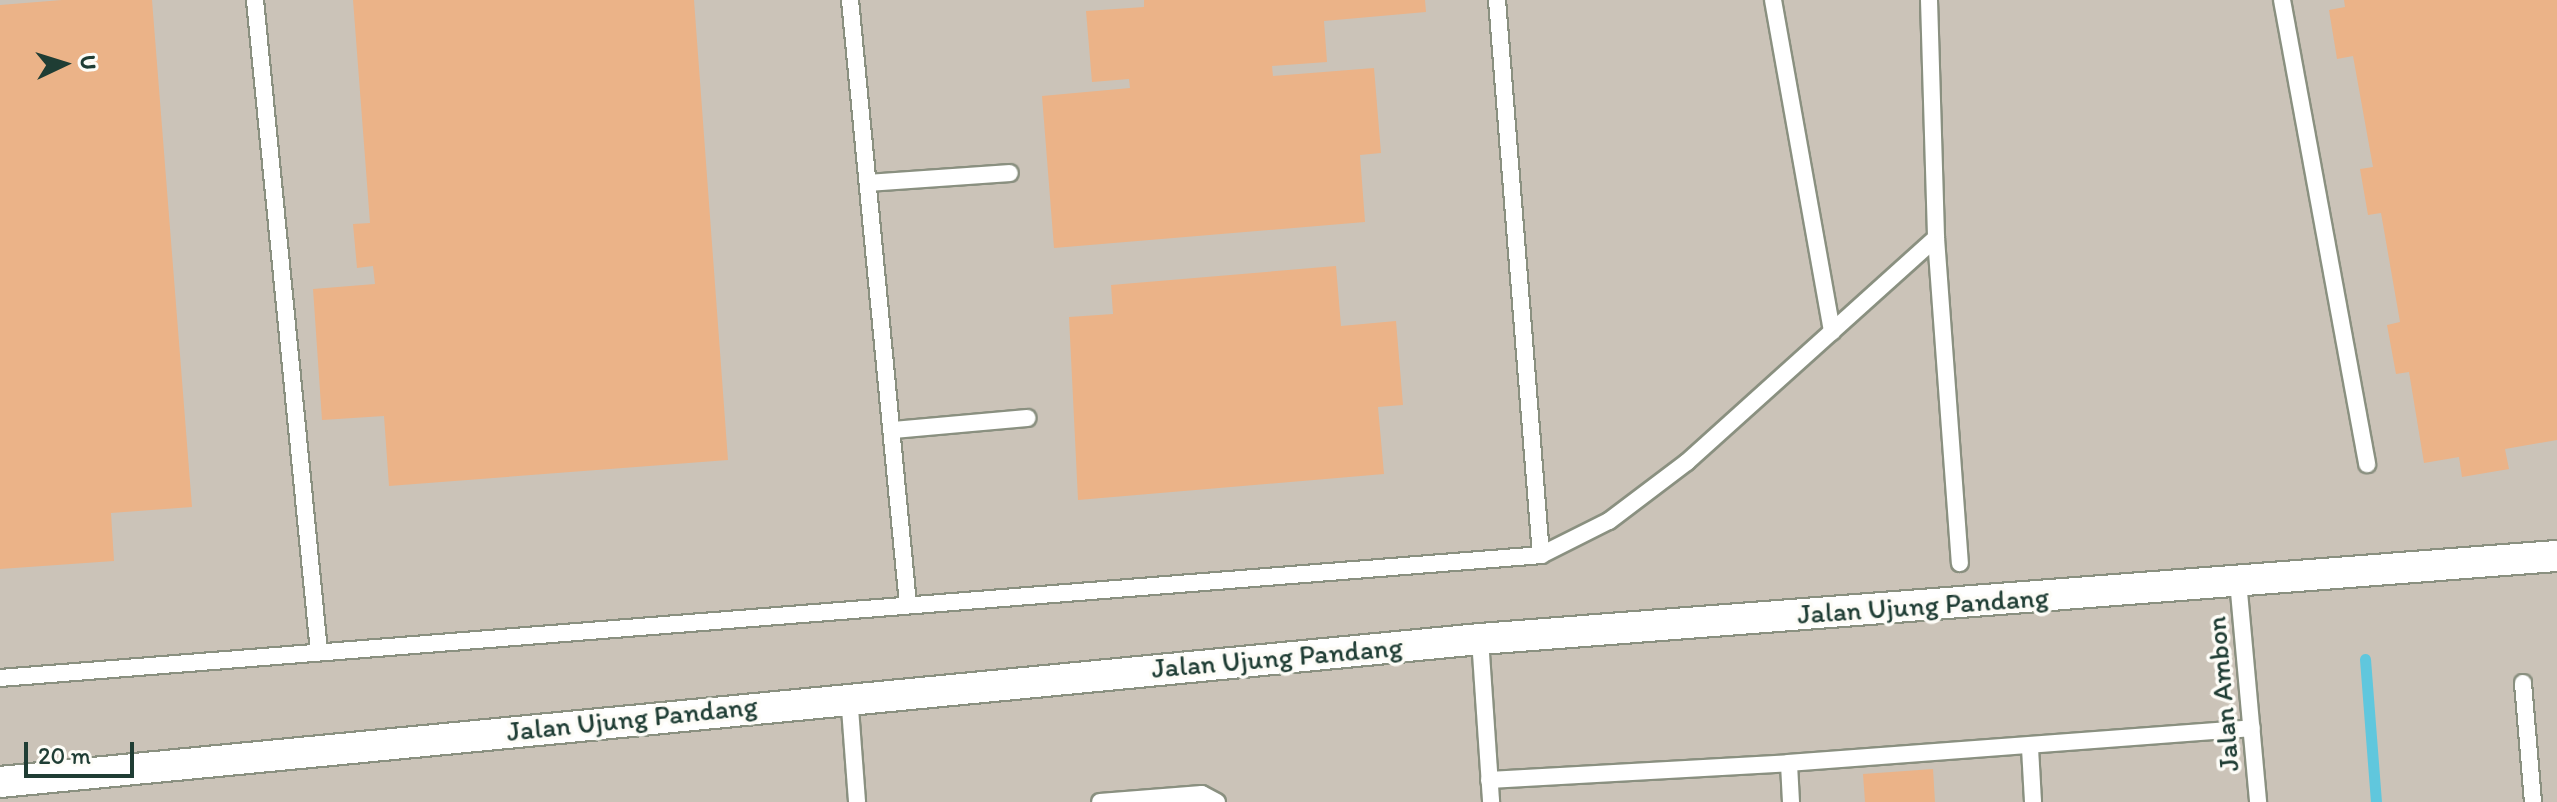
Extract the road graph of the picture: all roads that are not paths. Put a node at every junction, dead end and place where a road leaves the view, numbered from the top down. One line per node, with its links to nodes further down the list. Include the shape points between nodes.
1 (255, 0): 20 (lane)
2 (850, 0): 8 (lane)
3 (1497, 0): 14 (lane)
4 (1773, 0): 10 (lane)
5 (1929, 0): 9 (lane)
6 (2282, 0): 13 (lane)
7 (1010, 173): 8 (lane)
8 (868, 183): 12 (lane)
9 (1936, 238): 10 (lane); 16 (lane)
10 (1832, 332): 14 (lane, via 1687,462 1609,521)
11 (1027, 418): 12 (lane)
12 (893, 430): 18 (lane)
13 (2367, 464)
14 (1541, 555): 18 (lane)
15 (2557, 556): 17 (street, Jalan Ujung Pandang)
16 (1960, 563)
17 (2238, 581): 19 (street, Jalan Ujung Pandang); 24 (lane, Jalan Ambon)
18 (908, 605): 20 (lane)
19 (1480, 639): 23 (street, Jalan Ujung Pandang); 27 (lane)
20 (319, 652): 21 (lane)
21 (0, 678)
22 (2523, 683): 36 (lane)
23 (849, 695): 28 (street, Jalan Ujung Pandang); 29 (lane)
24 (2252, 728): 25 (lane); 35 (lane, Jalan Ambon)
25 (2030, 748): 26 (lane); 34 (lane)
26 (1789, 763): 27 (lane); 33 (lane)
27 (1489, 780): 32 (lane)
28 (0, 782)
29 (857, 802)
30 (1100, 802): 31 (lane, via 1202,794)
31 (1217, 802)
32 (1491, 802)
33 (1791, 802)
34 (2033, 802)
35 (2258, 802)
36 (2533, 802)

